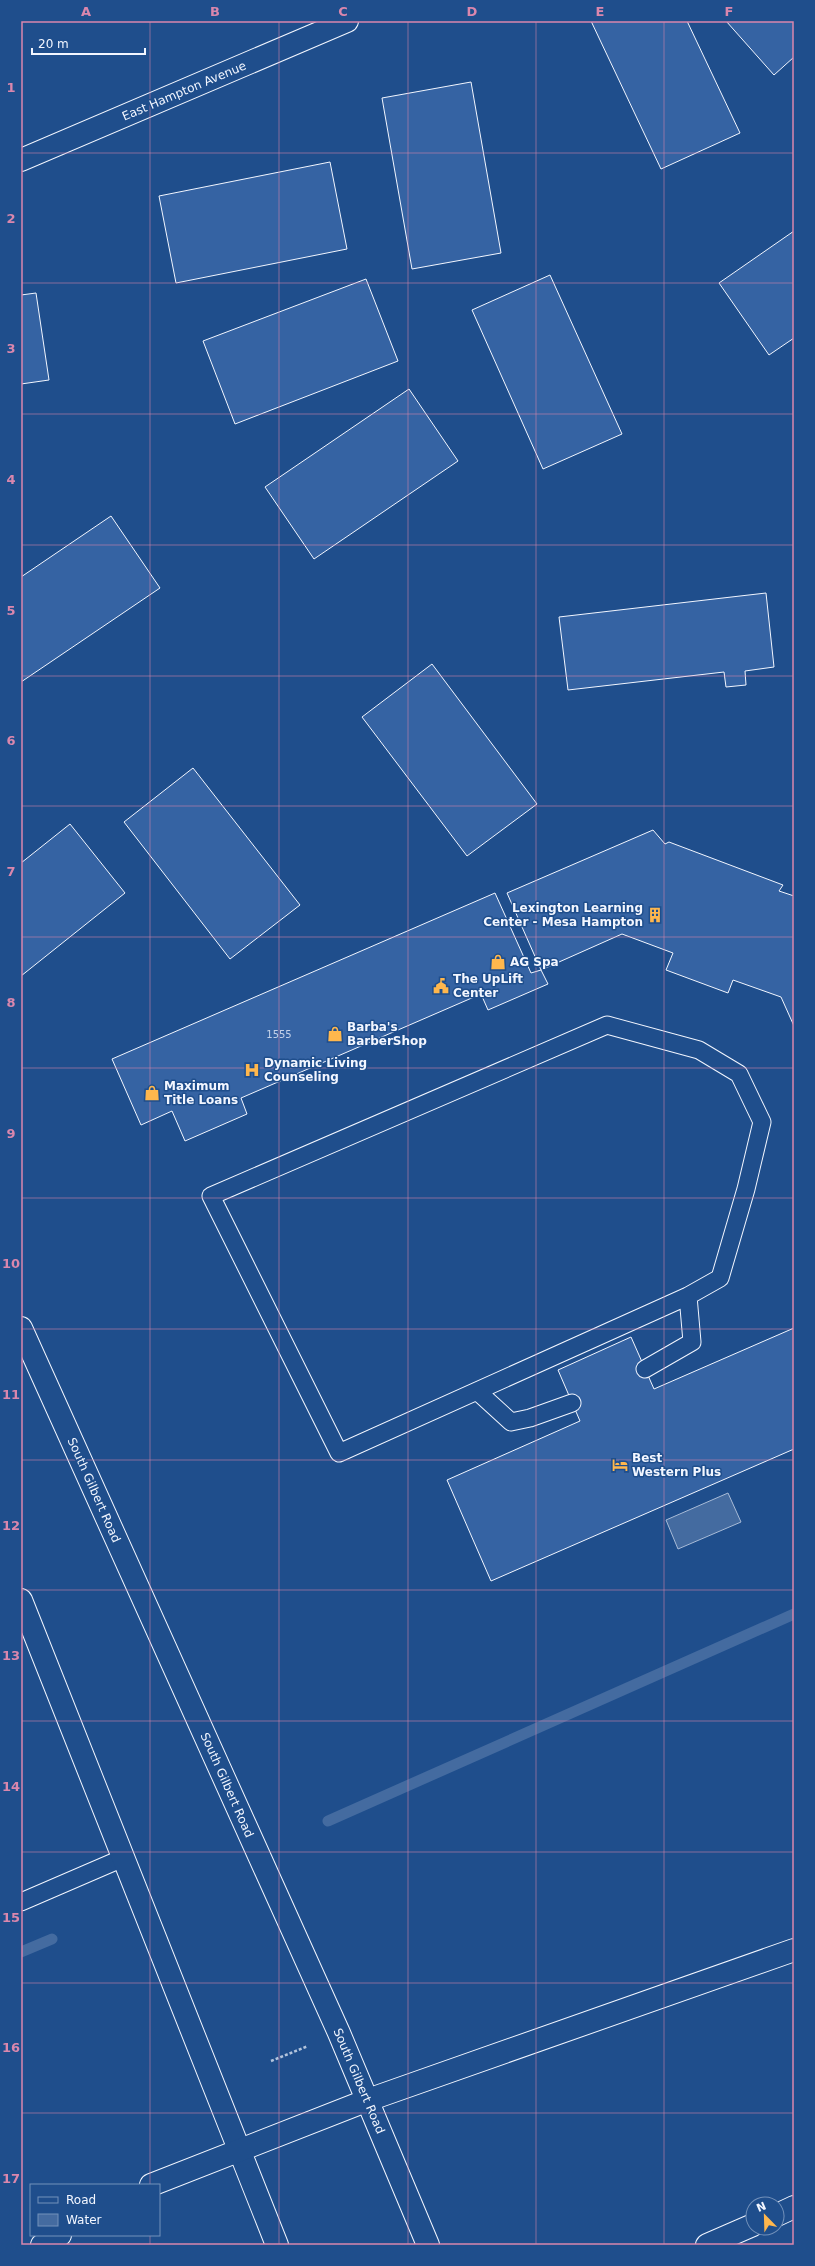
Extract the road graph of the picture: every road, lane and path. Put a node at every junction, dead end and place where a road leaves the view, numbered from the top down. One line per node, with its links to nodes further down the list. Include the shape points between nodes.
1 (347, 21): 2 (main road, East Hampton Avenue)
2 (21, 160)
3 (688, 1296): 5 (lane, via 692,1342); 6 (lane); 6 (lane, via 720,1278 762,1122 739,1074 699,1050 607,1025 211,1196 339,1453)
4 (21, 1328): 14 (main road, South Gilbert Road)
5 (645, 1369)
6 (477, 1391): 7 (lane, via 511,1422)
7 (572, 1403)
8 (21, 1600): 9 (main road)
9 (123, 1858): 10 (lane); 15 (main road)
10 (21, 1902)
11 (794, 1950): 14 (main road)
12 (308, 2046): 13 (path)
13 (271, 2061)
14 (368, 2100): 15 (main road); 21 (main road, South Gilbert Road)
15 (239, 2151): 16 (main road); 20 (main road)
16 (153, 2184)
17 (745, 2228): 22 (main road)
18 (58, 2236): 19 (main road)
19 (42, 2245)
20 (277, 2245)
21 (428, 2245)
22 (707, 2245)

